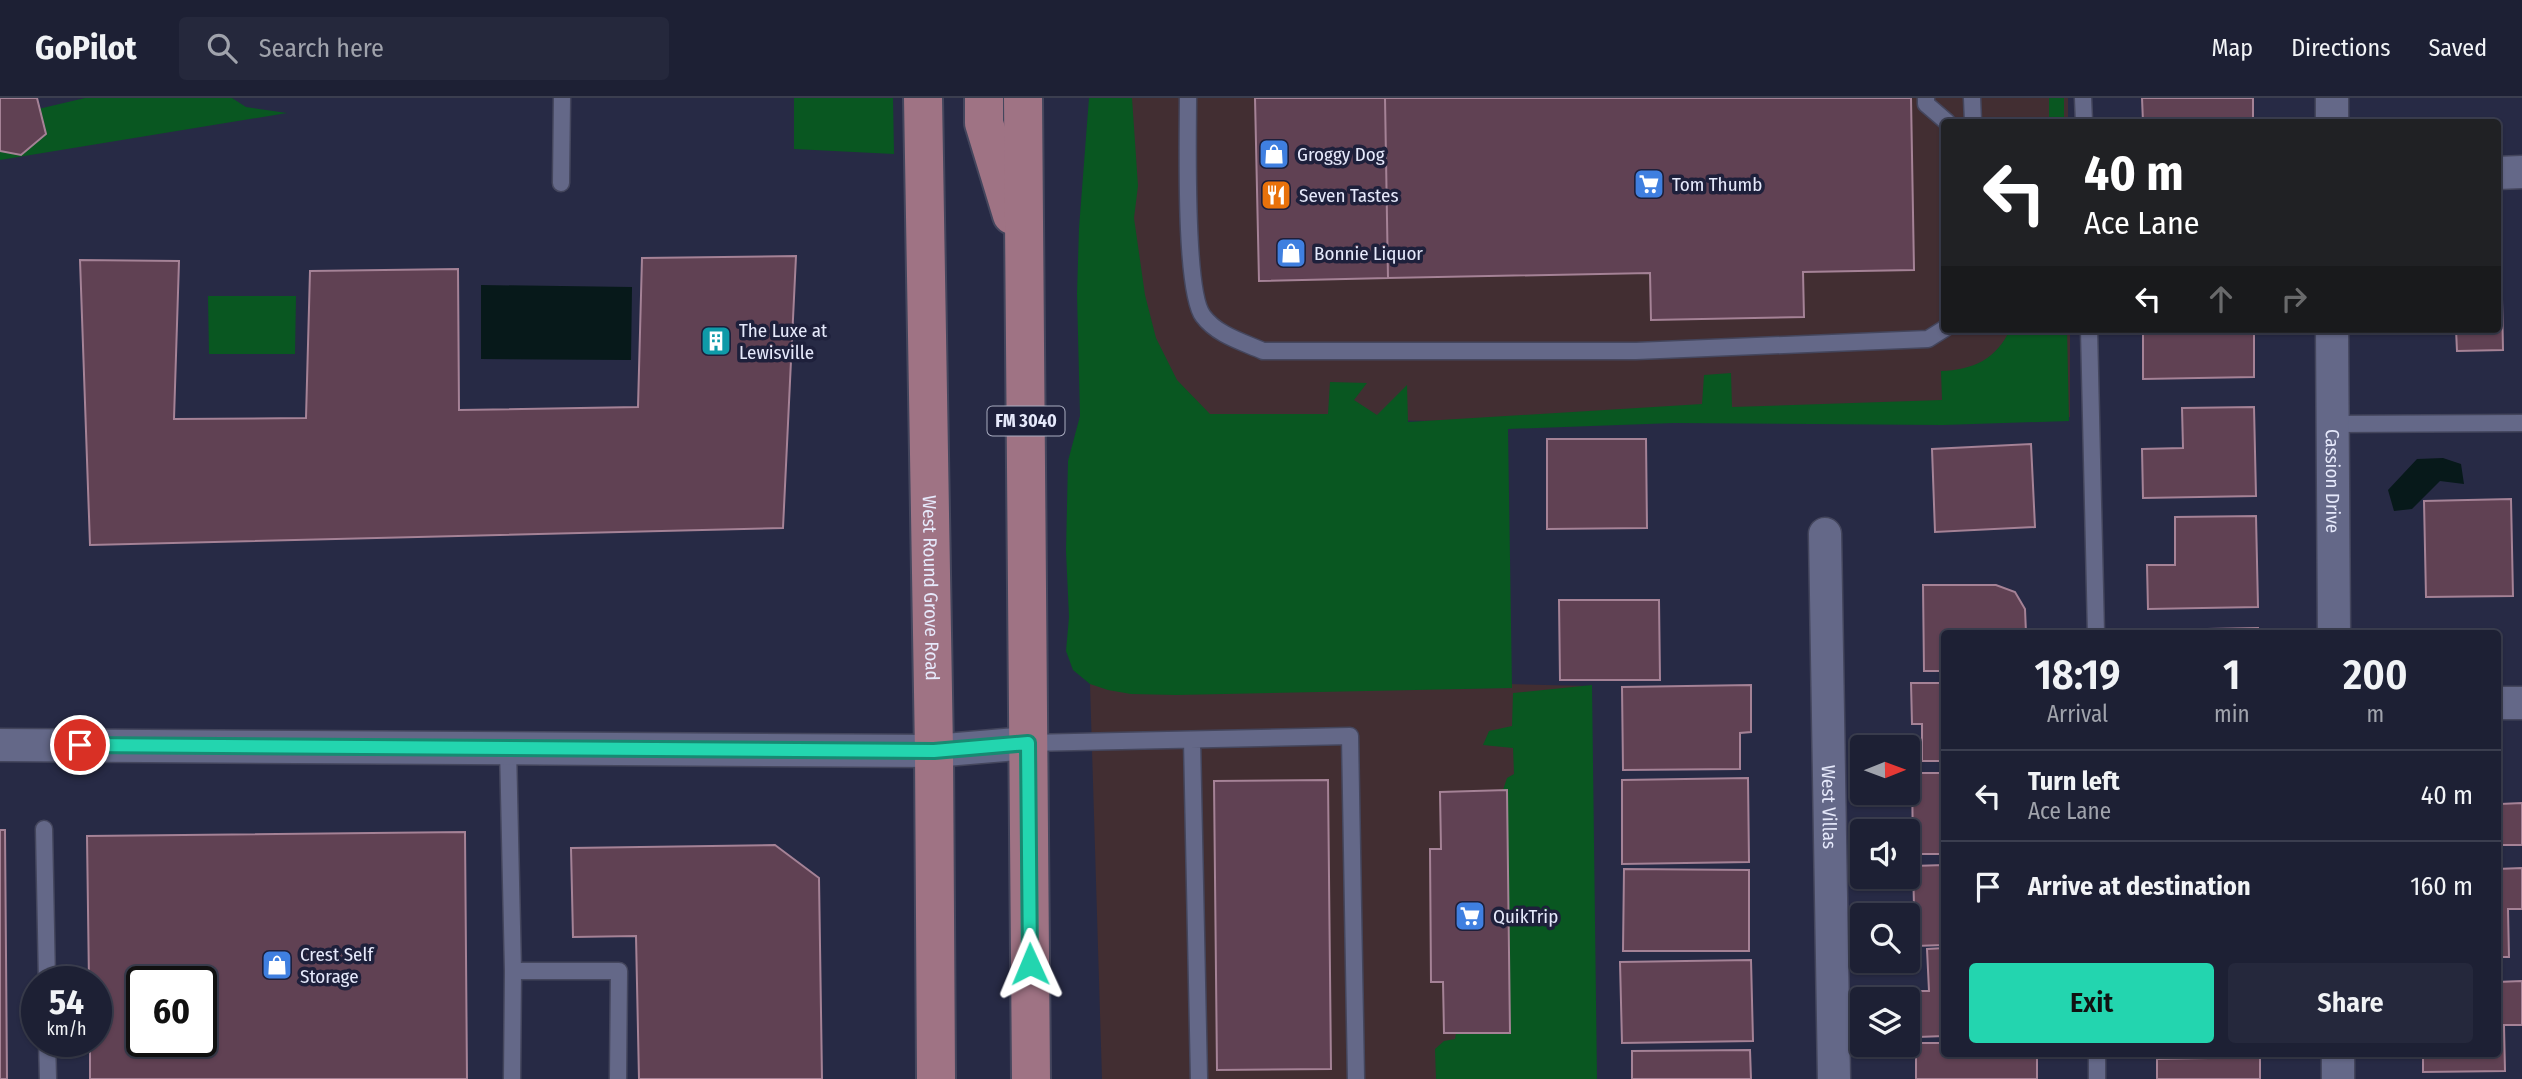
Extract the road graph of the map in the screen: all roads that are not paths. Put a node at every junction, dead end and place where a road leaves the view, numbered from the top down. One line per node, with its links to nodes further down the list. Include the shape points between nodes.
1 (562, 98): 16 (lane)
2 (923, 98): 32 (main road, West Round Grove Road)
3 (984, 98): 17 (main road, via 984,123)
4 (1023, 98): 17 (main road, FM 3040)
5 (1188, 98): 18 (lane, via 1193,285 1202,315 1226,335 1263,351 1636,351 1928,339)
6 (1926, 98): 10 (lane, via 1926,104)
7 (1972, 98): 11 (lane)
8 (2083, 98): 12 (lane)
9 (2332, 98): 13 (street)
10 (1944, 119)
11 (1973, 119)
12 (2084, 119)
13 (2332, 119)
14 (2522, 172): 15 (street)
15 (2501, 173)
16 (561, 183)
17 (1025, 258): 29 (main road, FM 3040)
18 (1941, 331)
19 (2089, 333): 24 (lane)
20 (2332, 333): 22 (street, Cassion Drive)
21 (2522, 422): 22 (lane)
22 (2333, 424): 25 (street, Cassion Drive)
23 (1825, 534): 46 (street, West Villas)
24 (2096, 630)
25 (2334, 630)
26 (2501, 703): 27 (street)
27 (2522, 703)
28 (1192, 740): 29 (lane); 44 (lane); 45 (lane, via 1350,736)
29 (1028, 743): 32 (street); 43 (main road, FM 3040)
30 (0, 745): 31 (street)
31 (508, 748): 32 (street); 35 (lane)
32 (934, 751): 42 (main road, West Round Grove Road)
33 (44, 829): 34 (lane)
34 (47, 966)
35 (513, 971): 40 (lane); 41 (lane, via 619,971)
36 (47, 1057): 39 (lane)
37 (2097, 1057): 47 (lane)
38 (2338, 1057): 48 (street)
39 (48, 1079)
40 (512, 1079)
41 (618, 1079)
42 (936, 1079)
43 (1031, 1079)
44 (1199, 1079)
45 (1356, 1079)
46 (1834, 1079)
47 (2097, 1079)
48 (2338, 1079)

